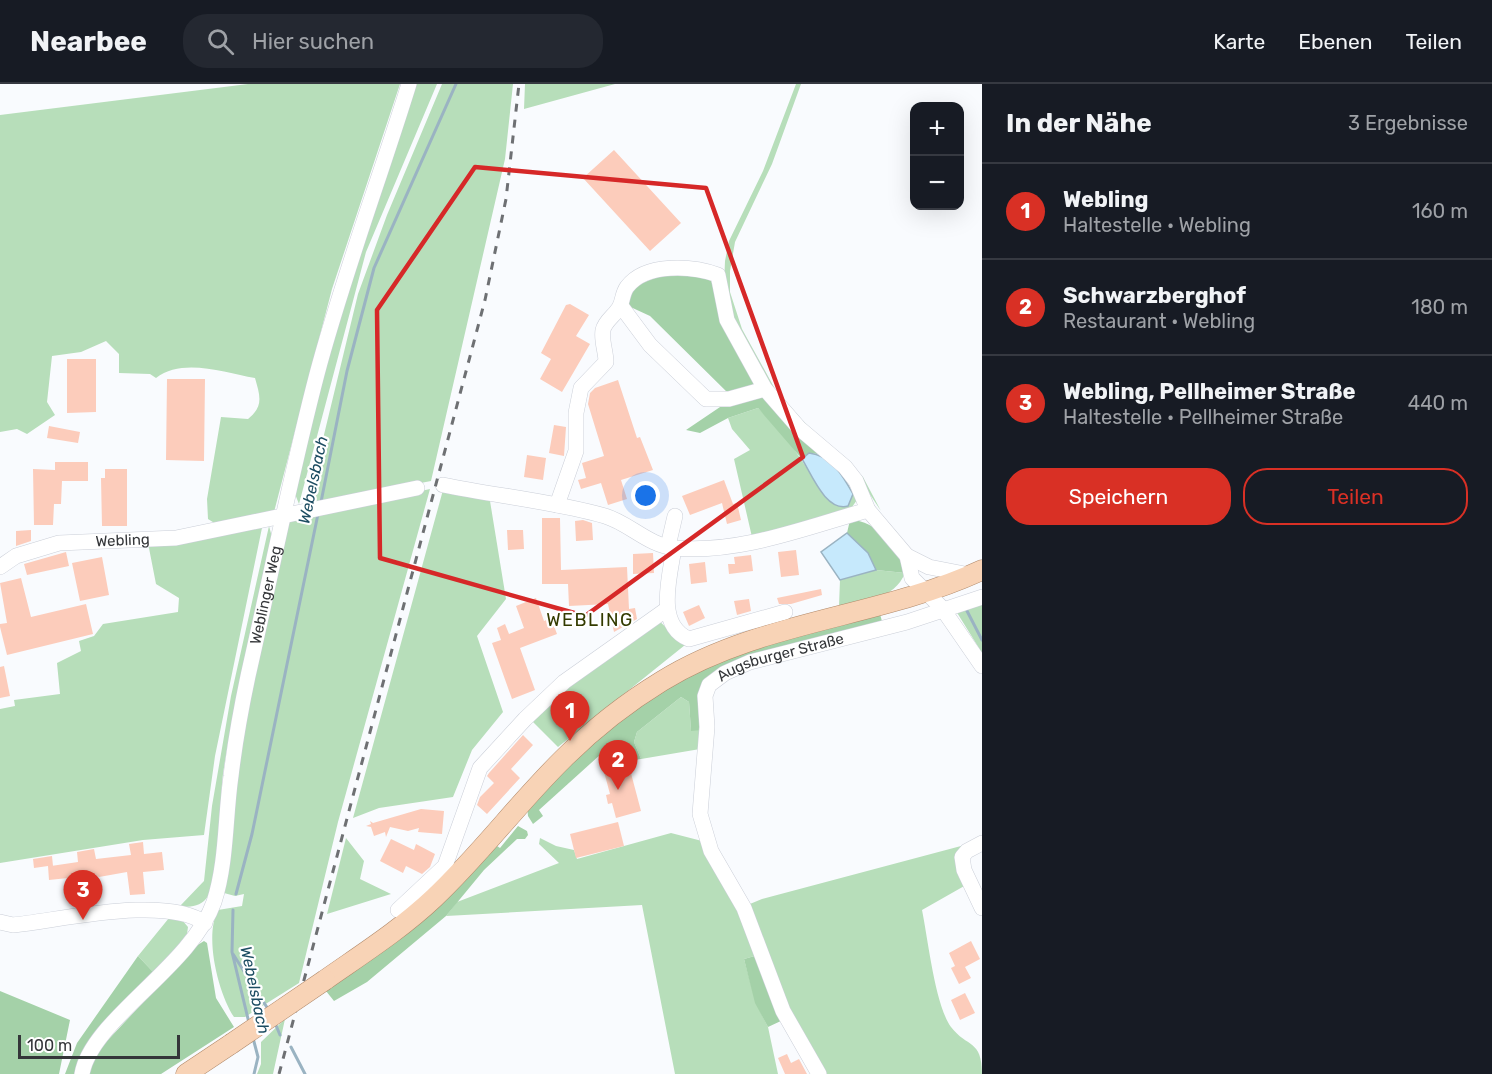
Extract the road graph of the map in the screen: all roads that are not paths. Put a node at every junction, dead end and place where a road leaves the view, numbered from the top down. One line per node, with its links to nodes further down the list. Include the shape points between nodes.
1 (409, 84): 8 (street, Weblinger Weg, via 320,364)
2 (621, 306): 3 (street, via 650,345 706,399 729,399); 3 (street, via 629,285 650,274 684,267 718,275 727,320); 6 (street, via 602,333 606,362 581,388 576,413 576,451)
3 (765, 389): 7 (street, via 799,428 845,467 856,481)
4 (443, 485): 6 (street)
5 (417, 488): 8 (street, Webling)
6 (557, 505): 10 (street, via 608,516 647,539)
7 (868, 510): 10 (street, via 774,537 726,546); 11 (street)
8 (284, 516): 12 (street, Webling, via 176,538 59,543 16,556); 24 (street, Weblinger Weg, via 241,711 219,883)
9 (675, 516): 10 (street)
10 (671, 547): 17 (street)
11 (913, 559): 13 (street, via 929,567); 14 (street, via 912,578)
12 (0, 567)
13 (976, 573): 14 (main road)
14 (927, 593): 16 (street); 22 (main road, via 796,625 732,646 663,680 619,709 563,758 442,890)
15 (982, 597): 16 (street, Augsburger Straße)
16 (942, 608): 19 (street); 27 (street, Augsburger Straße, via 908,622 750,662 709,685 705,696 707,727 700,814 711,851 744,908 783,1011)
17 (667, 609): 18 (street, via 679,631 689,639); 22 (street, via 564,682 480,768 445,866)
18 (785, 612)
19 (982, 666)
20 (982, 843): 21 (street, via 962,857)
21 (982, 908)
22 (399, 919): 26 (main road, bridge, via 325,980)
23 (0, 922): 24 (street, via 13,925 139,909 192,914)
24 (205, 923): 25 (street, Weblinger Weg, via 179,957 94,1047)
25 (82, 1074)
26 (186, 1074)
27 (819, 1074)

